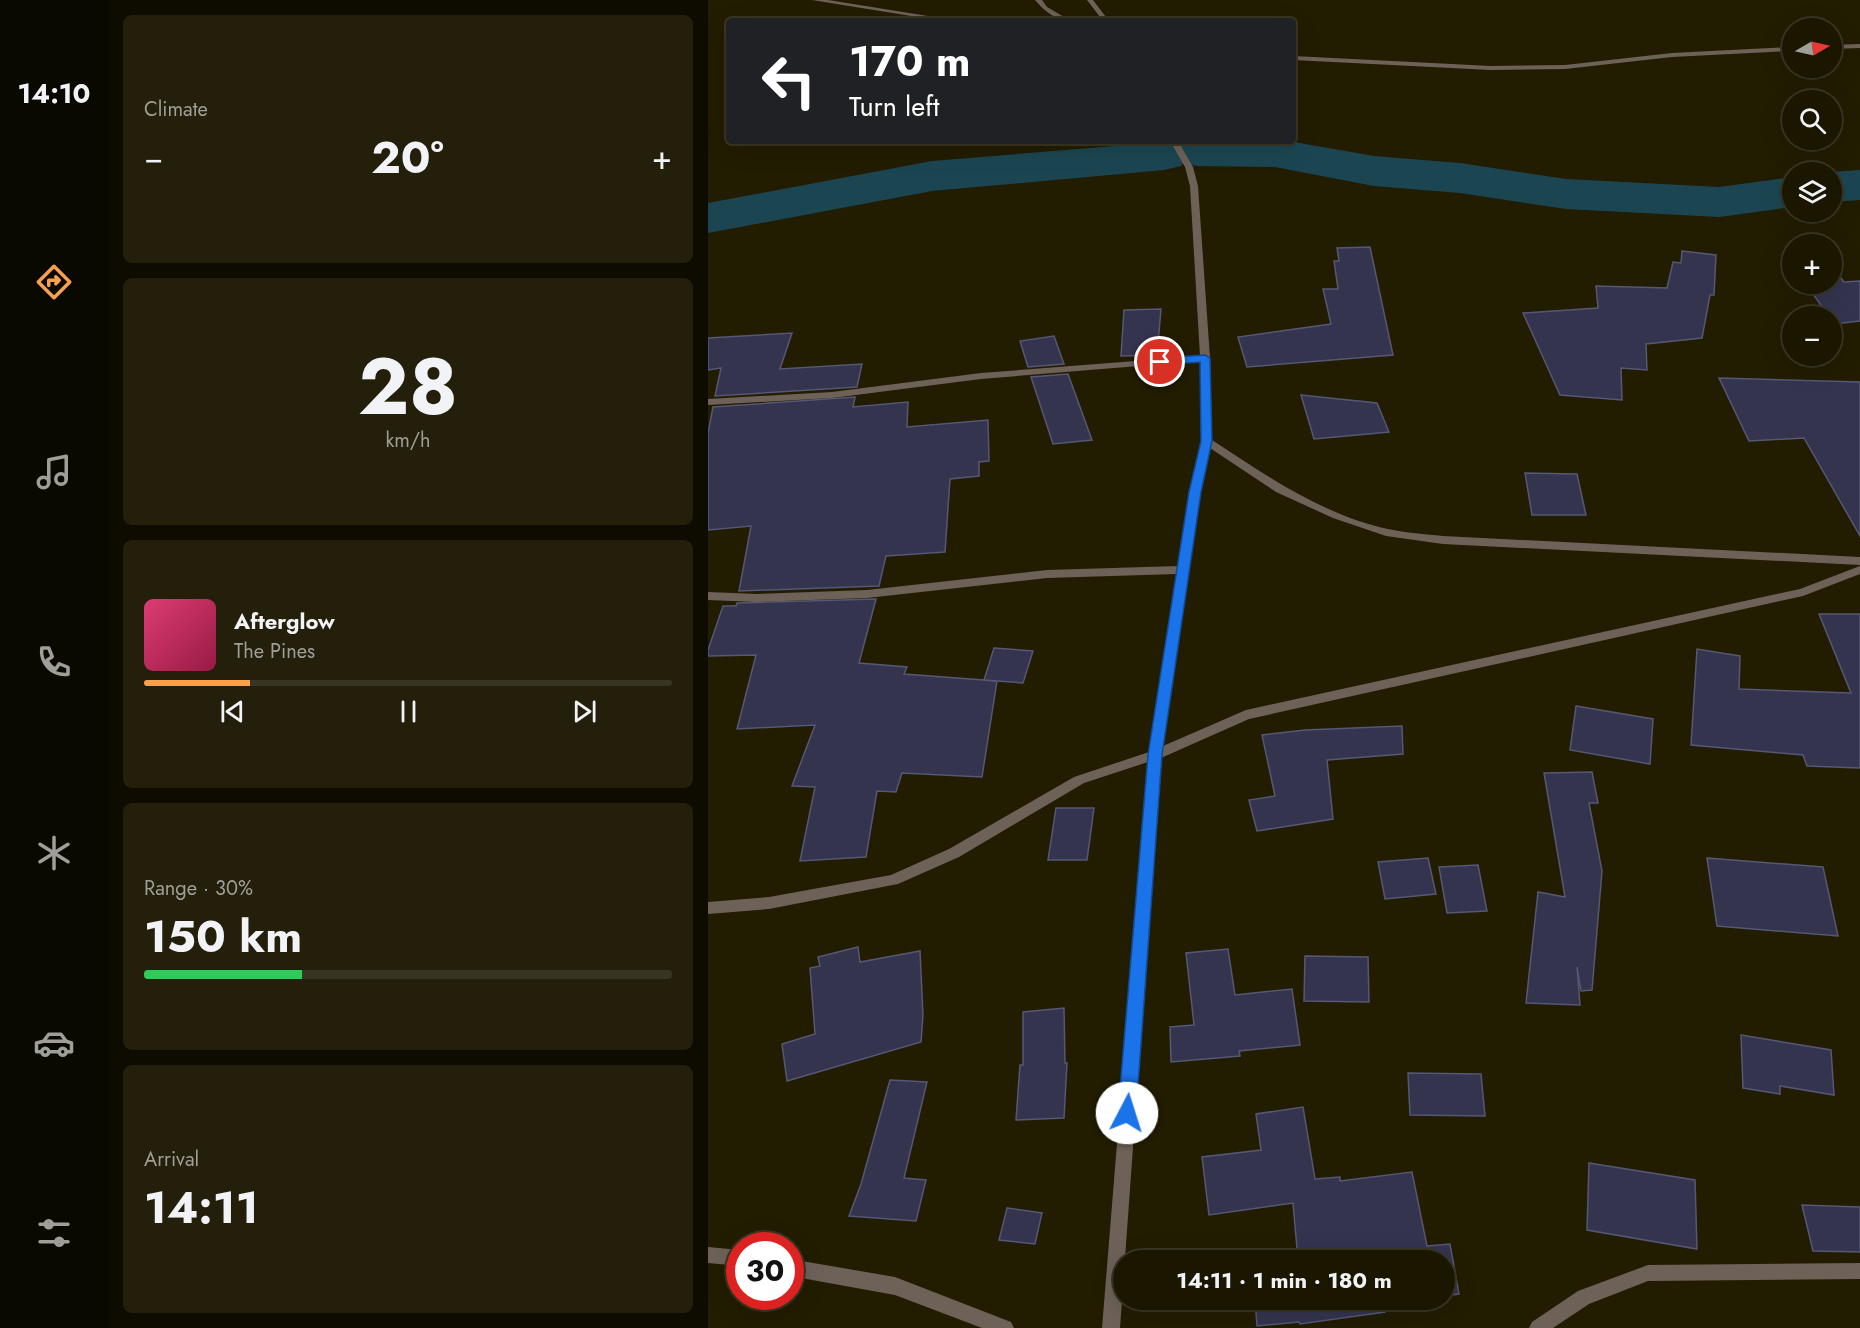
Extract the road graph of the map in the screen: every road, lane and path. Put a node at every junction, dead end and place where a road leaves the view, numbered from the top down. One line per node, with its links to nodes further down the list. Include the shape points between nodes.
1 (815, 0): 4 (street)
2 (1038, 0): 5 (street)
3 (1090, 0): 6 (street)
4 (936, 18)
5 (1063, 18)
6 (1104, 18)
7 (1860, 46): 8 (street)
8 (1842, 47)
9 (1782, 50): 10 (street, via 1533,68)
10 (1296, 58)
11 (1176, 144): 12 (street, via 1194,186)
12 (1205, 358): 13 (street, via 981,376 832,395); 14 (street)
13 (708, 402)
14 (1207, 441): 15 (street, via 1280,490 1337,516 1386,532 1443,540); 16 (street)
15 (1860, 561)
16 (1184, 570): 18 (street, via 1047,574 867,594); 19 (street)
17 (1860, 570): 19 (street, via 1803,592 1246,716)
18 (708, 596)
19 (1155, 755): 20 (street, via 1079,780 954,853 893,880 769,903); 26 (street)
20 (708, 908)
21 (708, 1255): 22 (street)
22 (726, 1257)
23 (804, 1270): 25 (street, via 895,1286)
24 (1860, 1271): 27 (street, via 1648,1274 1584,1297)
25 (1005, 1328)
26 (1111, 1328)
27 (1538, 1328)

